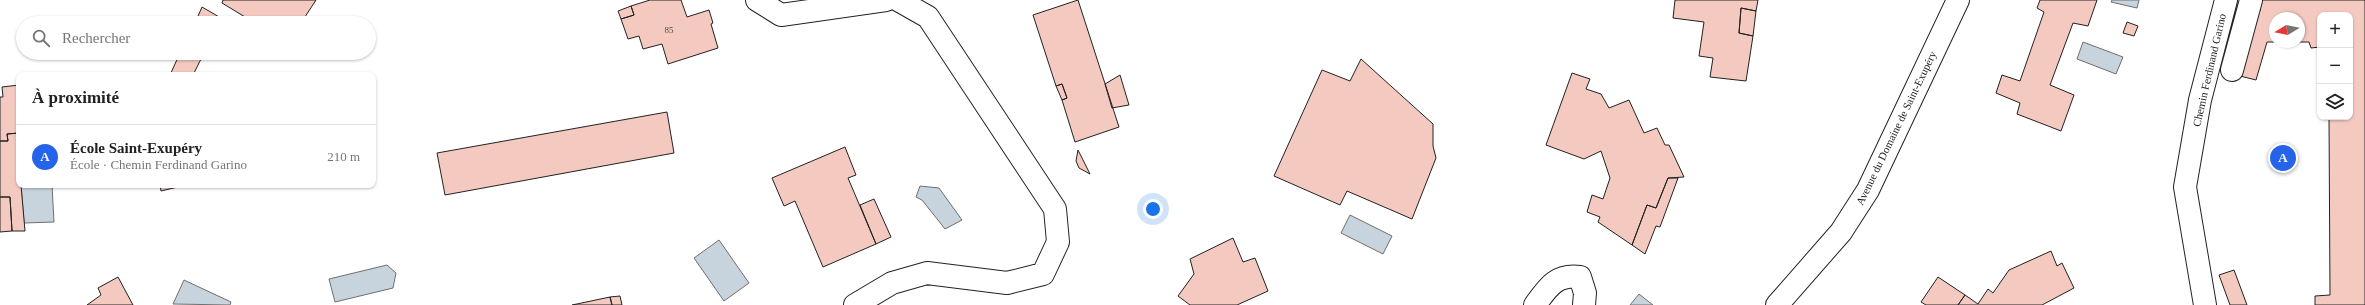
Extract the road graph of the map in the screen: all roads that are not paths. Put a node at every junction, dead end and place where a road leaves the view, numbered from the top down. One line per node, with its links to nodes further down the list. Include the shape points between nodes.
1 (757, 0): 2 (street, via 781,15)
2 (886, 0)
3 (898, 0): 8 (street, via 928,17 941,36 1055,209 1058,242 1043,274 1007,283 926,272 892,283)
4 (1958, 0): 11 (street, Avenue du Domaine de Saint-Exupéry, via 1868,190 1841,232)
5 (2226, 0): 12 (street, Chemin Ferdinand Garino, via 2200,100 2185,187)
6 (2251, 0): 7 (street)
7 (2232, 70)
8 (856, 305)
9 (1535, 305): 10 (street, via 1550,285 1567,275 1580,277 1585,293)
10 (1584, 305)
11 (1777, 305)
12 (2205, 305)

